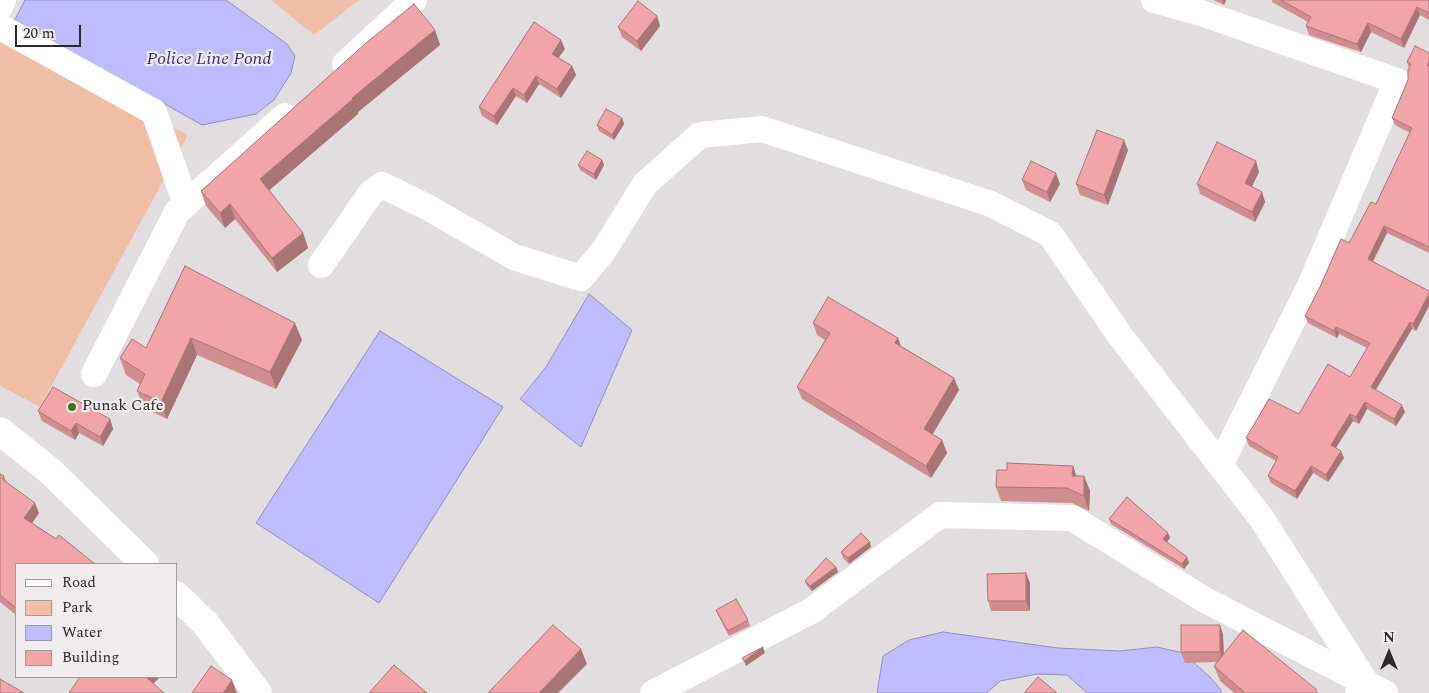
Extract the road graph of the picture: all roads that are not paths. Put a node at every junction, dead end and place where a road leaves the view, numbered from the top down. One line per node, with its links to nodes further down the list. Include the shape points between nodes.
1 (3, 0): 4 (street)
2 (414, 0): 6 (street)
3 (1154, 0): 12 (street, via 1201,13 1397,81 1310,288)
4 (0, 7)
5 (0, 27): 8 (street, via 154,112)
6 (325, 81)
7 (303, 100): 8 (street)
8 (186, 204): 10 (street, via 177,212)
9 (321, 266): 12 (street, via 371,194 382,185 514,257 581,278 604,250 645,184 700,135 762,129 991,204 1050,234 1121,337)
10 (94, 374)
11 (0, 431): 13 (highway, via 50,471)
12 (1220, 465): 15 (street, via 1262,519)
13 (144, 563)
14 (178, 597): 16 (highway, via 204,623)
15 (1370, 690): 17 (street, via 1205,600 1072,518 940,515 811,611)
16 (258, 693)
17 (653, 693)

